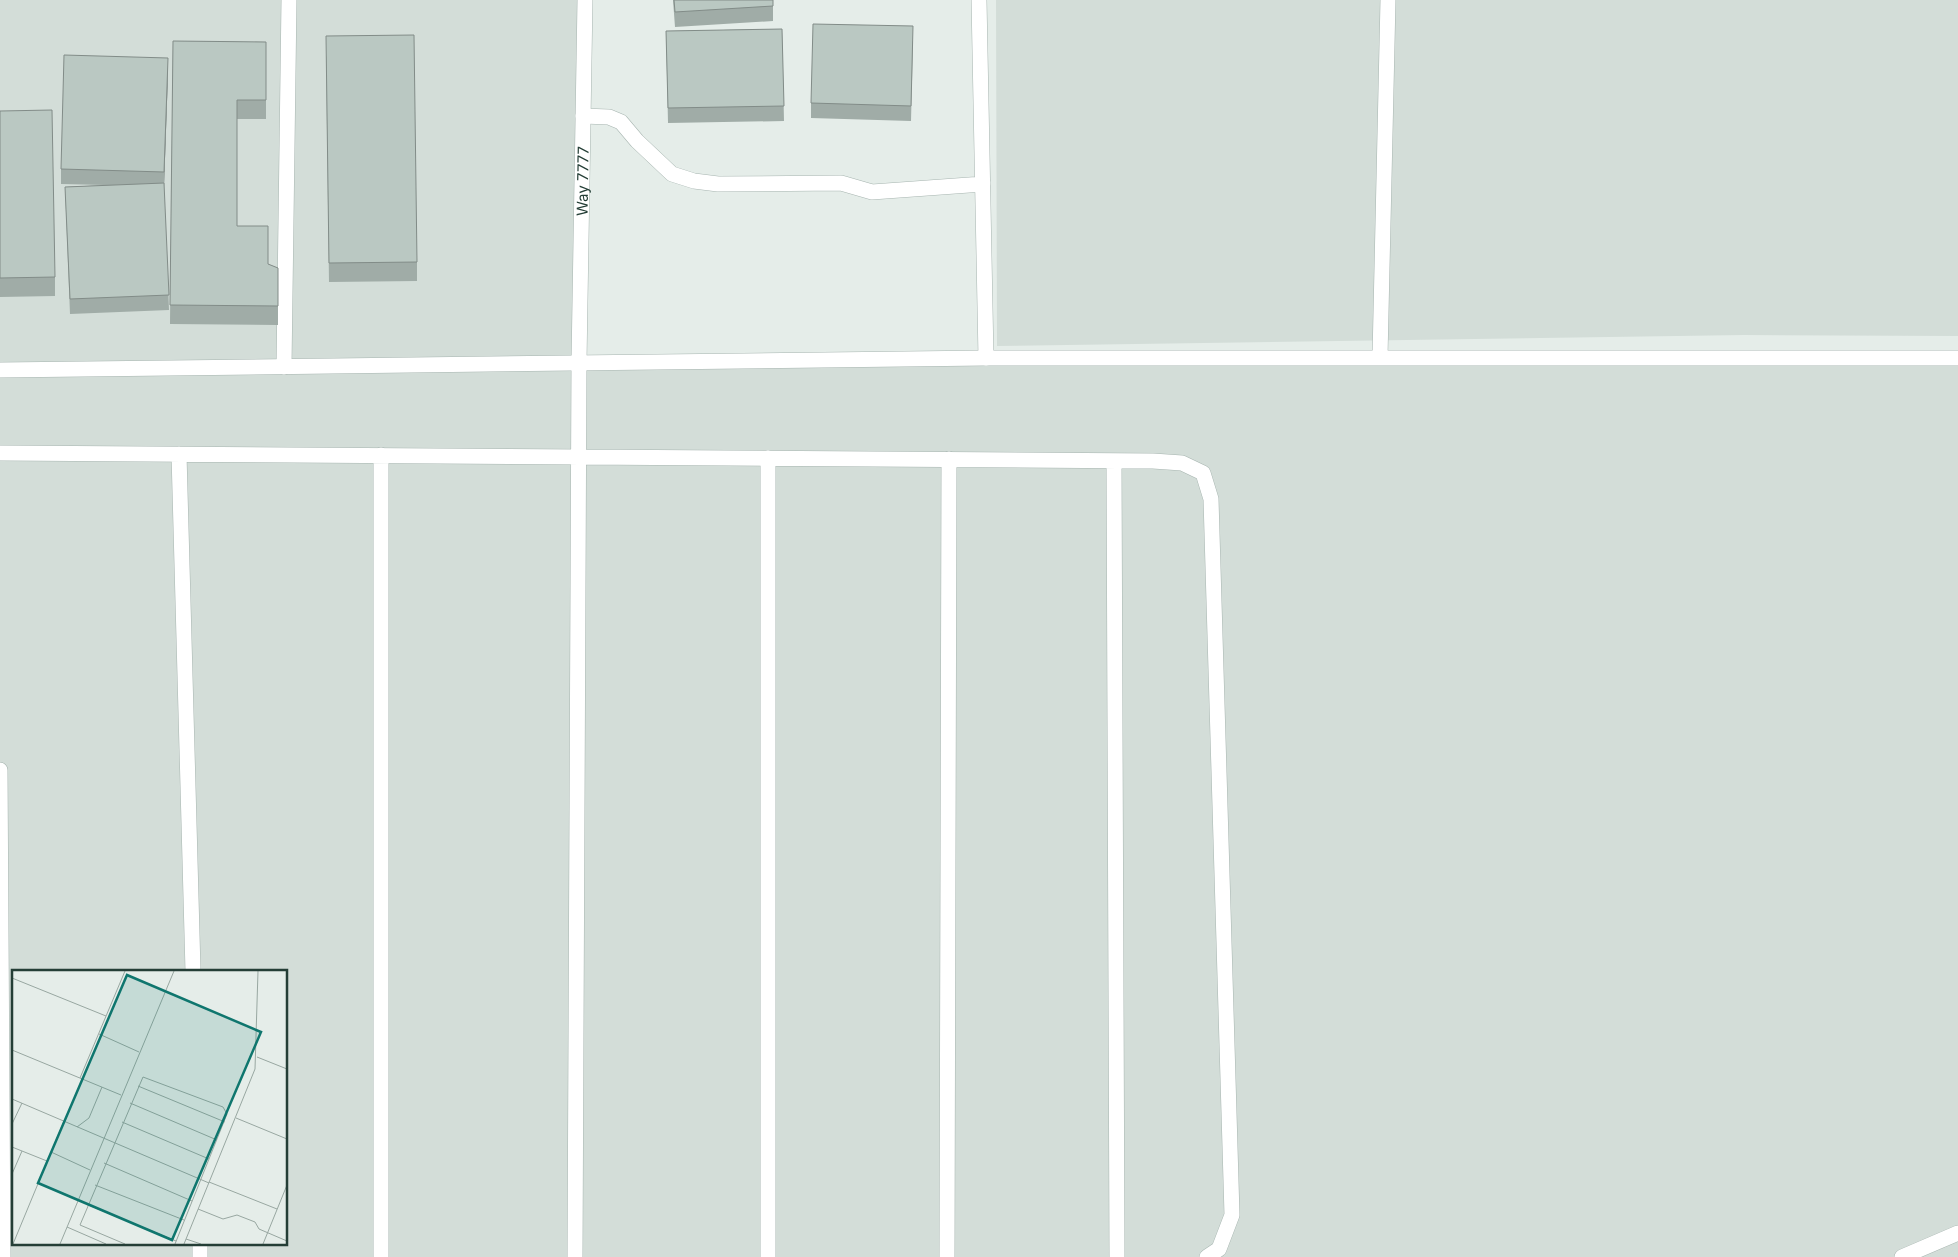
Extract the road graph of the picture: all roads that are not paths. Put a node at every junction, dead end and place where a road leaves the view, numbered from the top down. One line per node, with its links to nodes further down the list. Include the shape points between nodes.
1 (289, 0): 11 (street)
2 (585, 0): 5 (street, Way 7777)
3 (979, 0): 6 (street)
4 (1388, 0): 7 (street)
5 (583, 116): 6 (street, via 610,117 621,122 672,174 694,182 841,183 872,192); 10 (street, Way 7777)
6 (983, 184): 8 (street)
7 (1380, 357): 8 (street); 9 (street)
8 (986, 358): 10 (street)
9 (1958, 358)
10 (579, 362): 11 (street); 16 (street, Way 7777)
11 (284, 366): 12 (street)
12 (0, 370)
13 (0, 453): 14 (street)
14 (179, 454): 15 (street); 21 (street)
15 (381, 455): 16 (street); 26 (street)
16 (577, 457): 17 (street); 27 (street, Way 7777)
17 (768, 458): 18 (street); 28 (street)
18 (949, 459): 19 (street); 29 (street)
19 (1114, 460): 30 (street); 31 (street, via 1182,463 1203,473 1212,499 1232,1215 1219,1249)
20 (0, 770): 24 (street)
21 (193, 970)
22 (1958, 1233): 32 (street)
23 (200, 1244): 25 (street)
24 (3, 1257)
25 (200, 1257)
26 (381, 1257)
27 (575, 1257)
28 (768, 1257)
29 (948, 1257)
30 (1117, 1257)
31 (1207, 1257)
32 (1902, 1257)

